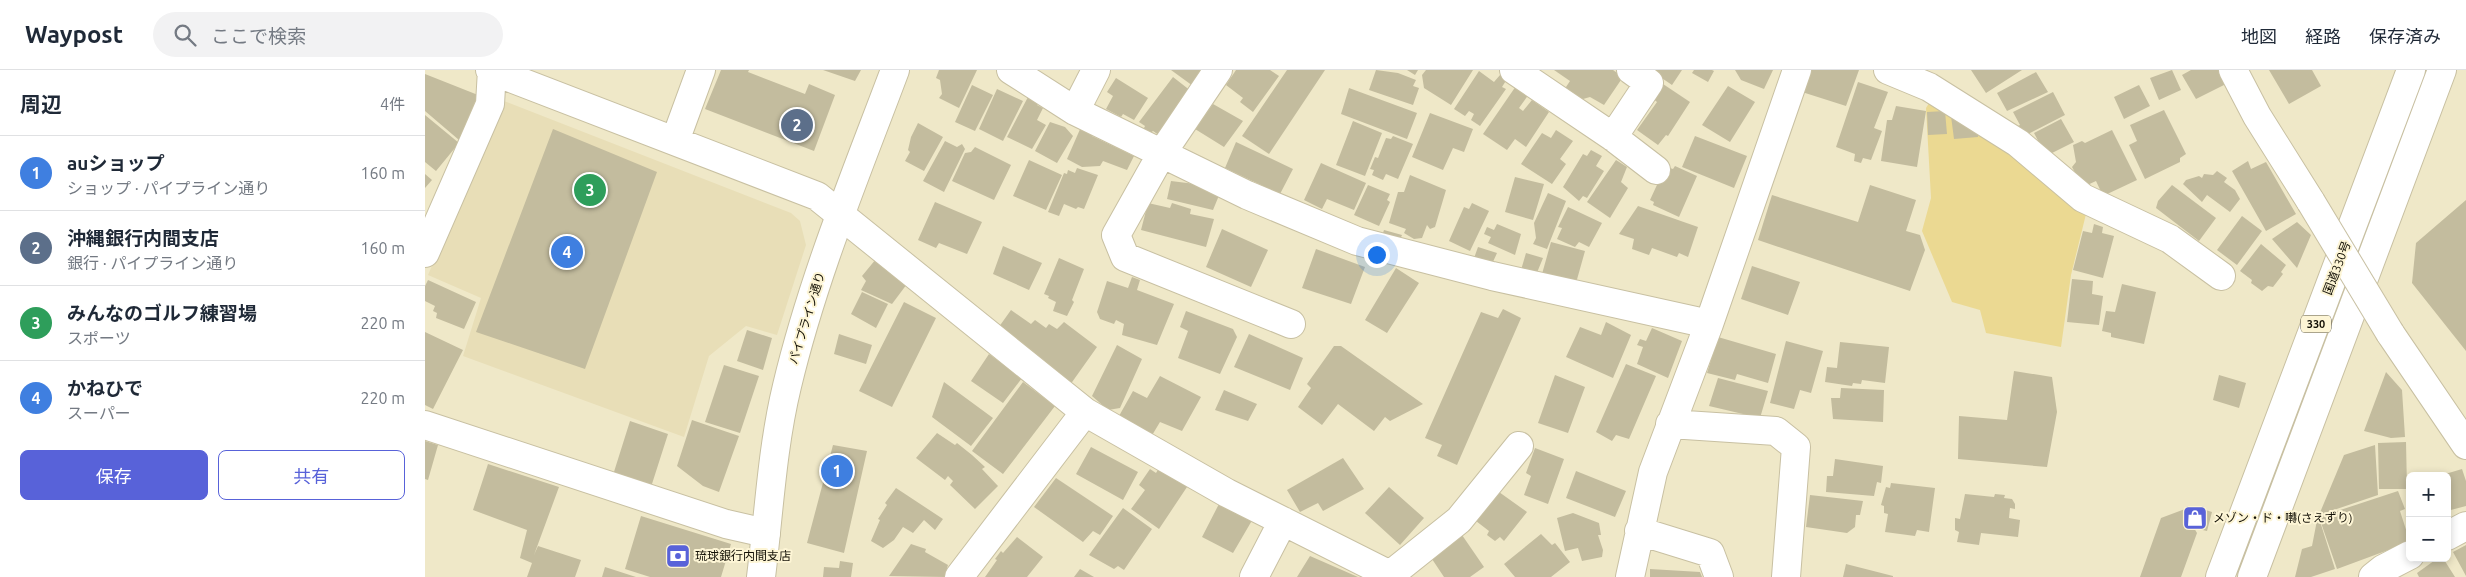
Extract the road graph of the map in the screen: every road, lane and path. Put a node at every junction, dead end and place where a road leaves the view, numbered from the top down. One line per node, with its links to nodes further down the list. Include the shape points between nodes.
1 (492, 70): 16 (main road); 20 (main road, via 490,104)
2 (701, 70): 16 (main road)
3 (895, 70): 19 (main road, パイプライン通り)
4 (1011, 70): 14 (main road)
5 (1096, 70): 14 (main road)
6 (1218, 70): 17 (main road)
7 (1515, 70): 15 (main road)
8 (1631, 70): 15 (main road, via 1649,83)
9 (1797, 70): 23 (main road)
10 (1888, 70): 21 (main road, via 1929,87 2018,143 2083,198 2170,239)
11 (2233, 70): 27 (main road, bridge, via 2257,116 2390,333)
12 (2411, 70): 42 (main road, 国道330号 / 330)
13 (2442, 70): 43 (main road, 330)
14 (1075, 111): 17 (main road)
15 (1613, 137): 18 (main road)
16 (675, 140): 19 (main road, via 817,196)
17 (1163, 153): 22 (main road, via 1116,234 1125,257); 23 (main road, via 1247,195 1357,241 1492,276)
18 (1656, 170)
19 (840, 213): 24 (main road); 32 (main road, パイプライン通り, via 805,318 787,388 775,453)
20 (425, 253)
21 (2221, 276)
22 (1291, 324)
23 (1709, 324): 25 (main road)
24 (1085, 412): 29 (main road); 37 (main road)
25 (1669, 424): 31 (main road); 41 (main road, via 1776,430 1796,447)
26 (425, 425): 32 (main road, via 726,524)
27 (2466, 445)
28 (1519, 446): 35 (main road, via 1459,520)
29 (1283, 521): 35 (main road); 38 (main road)
30 (2466, 526): 33 (main road)
31 (1639, 531): 39 (main road); 40 (main road, via 1711,553)
32 (766, 533): 36 (main road, パイプライン通り)
33 (2451, 534)
34 (2406, 557): 44 (main road)
35 (1389, 576)
36 (761, 577)
37 (959, 577)
38 (1254, 577)
39 (1630, 577)
40 (1719, 577)
41 (1786, 577)
42 (2219, 577)
43 (2252, 577)
44 (2373, 577)

